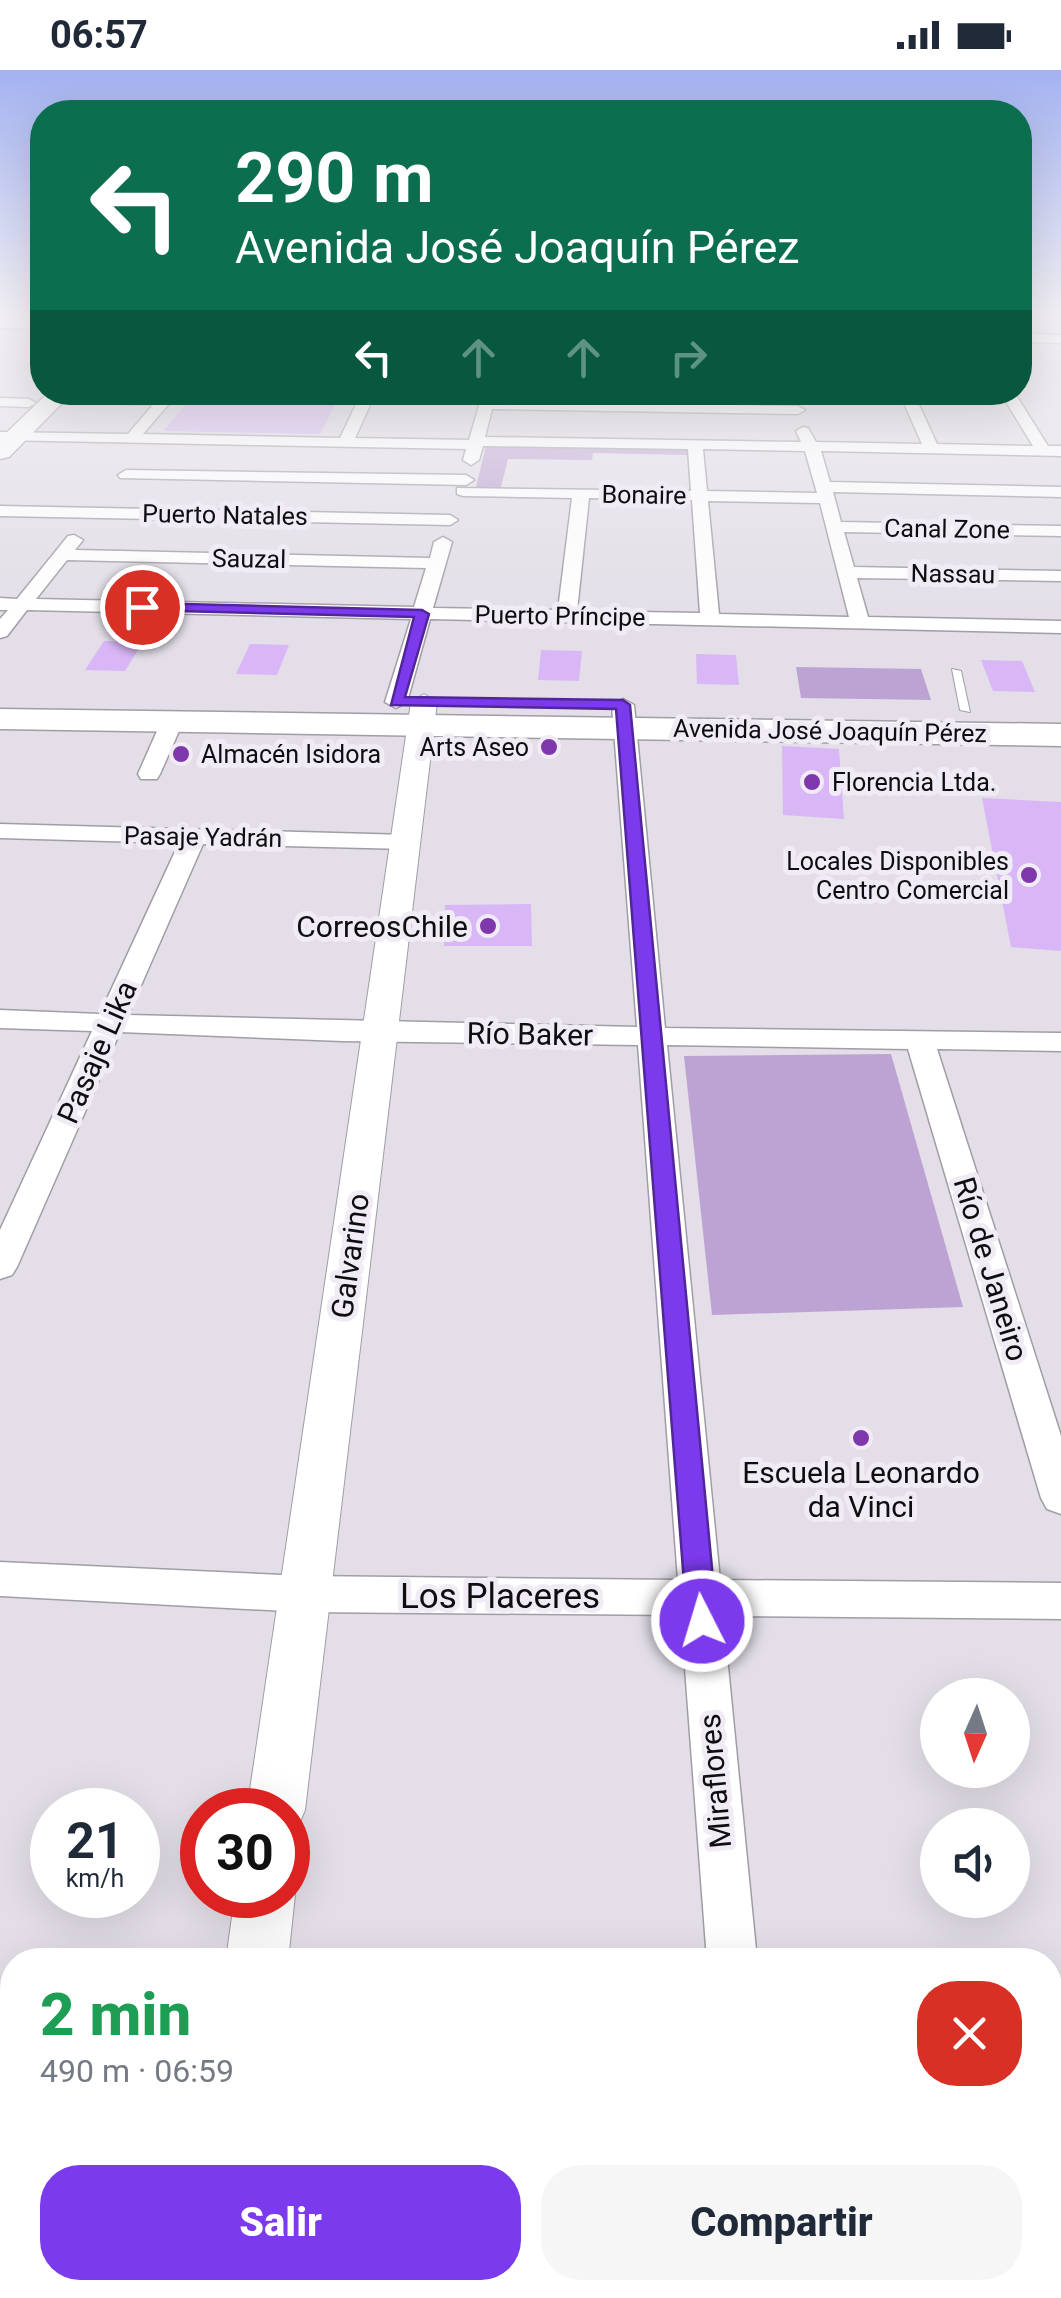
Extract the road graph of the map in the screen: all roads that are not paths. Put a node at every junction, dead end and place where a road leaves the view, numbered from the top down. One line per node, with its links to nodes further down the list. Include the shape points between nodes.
1 (20, 417): 9 (main road)
2 (31, 417): 9 (main road)
3 (150, 417): 10 (street)
4 (357, 417): 12 (street)
5 (483, 417): 13 (street)
6 (801, 417): 15 (street)
7 (917, 417): 16 (street)
8 (1023, 417): 17 (street)
9 (4, 438): 10 (street)
10 (132, 438): 11 (street)
11 (155, 439): 12 (street); 22 (street)
12 (345, 442): 13 (street)
13 (476, 443): 14 (street); 19 (street)
14 (695, 444): 15 (street); 24 (street)
15 (810, 446): 16 (street); 21 (street)
16 (931, 448): 17 (street)
17 (1043, 450): 18 (street)
18 (1061, 451)
19 (464, 486): 22 (street, Bonaire); 23 (street, Bonaire); 26 (street)
20 (1061, 492): 21 (street, Bonaire)
21 (824, 493): 24 (street, Bonaire); 27 (street)
22 (111, 494): 25 (street, Puerto Natales); 26 (street, Puerto Natales); 29 (street)
23 (581, 494): 24 (street, Bonaire); 36 (street)
24 (699, 496): 37 (street)
25 (0, 511)
26 (450, 520): 30 (street)
27 (834, 527): 28 (street, Canal Zone); 31 (street)
28 (1061, 531)
29 (62, 555): 30 (street, Sauzal); 34 (street)
30 (437, 563): 35 (street)
31 (846, 572): 32 (street, Nassau); 38 (street)
32 (1061, 576)
33 (0, 604): 34 (street, Puerto Príncipe)
34 (22, 604): 35 (street, Puerto Príncipe); 40 (street)
35 (422, 614): 36 (street, Puerto Príncipe); 43 (street)
36 (567, 616): 37 (street, Puerto Príncipe)
37 (710, 620): 38 (street, Puerto Príncipe)
38 (860, 623): 39 (street, Puerto Príncipe)
39 (1061, 628)
40 (0, 632)
41 (956, 671): 44 (lane)
42 (0, 699): 43 (main road, Avenida José Joaquín Pérez)
43 (413, 709): 46 (main road, Avenida José Joaquín Pérez); 49 (main road, Avenida José Joaquín Pérez); 54 (street, Galvarino)
44 (966, 710): 45 (main road, Avenida José Joaquín Pérez); 48 (main road, Avenida José Joaquín Pérez)
45 (1061, 711)
46 (623, 716): 48 (main road, Avenida José Joaquín Pérez); 58 (street, Miraflores)
47 (0, 719): 49 (main road, Avenida José Joaquín Pérez)
48 (887, 721): 50 (main road, Avenida José Joaquín Pérez)
49 (172, 722): 51 (street)
50 (1061, 735)
51 (149, 774)
52 (0, 832): 53 (street, Pasaje Yadrán)
53 (194, 836): 54 (street, Pasaje Yadrán); 56 (street, Pasaje Lika)
54 (407, 842): 57 (street, Galvarino)
55 (0, 1019): 56 (street, Río Baker)
56 (110, 1023): 57 (street, Río Baker); 61 (street, Pasaje Lika)
57 (381, 1032): 58 (street, Río Baker); 64 (street, Galvarino)
58 (651, 1036): 59 (street, Río Baker); 65 (street, Miraflores)
59 (920, 1040): 60 (street, Río Baker); 62 (street, Río de Janeiro)
60 (1061, 1042)
61 (0, 1267)
62 (1061, 1498)
63 (0, 1579): 64 (street, Los Placeres)
64 (304, 1594): 65 (street, Los Placeres); 67 (street, Galvarino)
65 (700, 1598): 66 (street, Los Placeres); 70 (street, Miraflores)
66 (1061, 1600)
67 (279, 1788)
68 (262, 1918): 69 (street)
69 (258, 1948)
70 (731, 1948)

